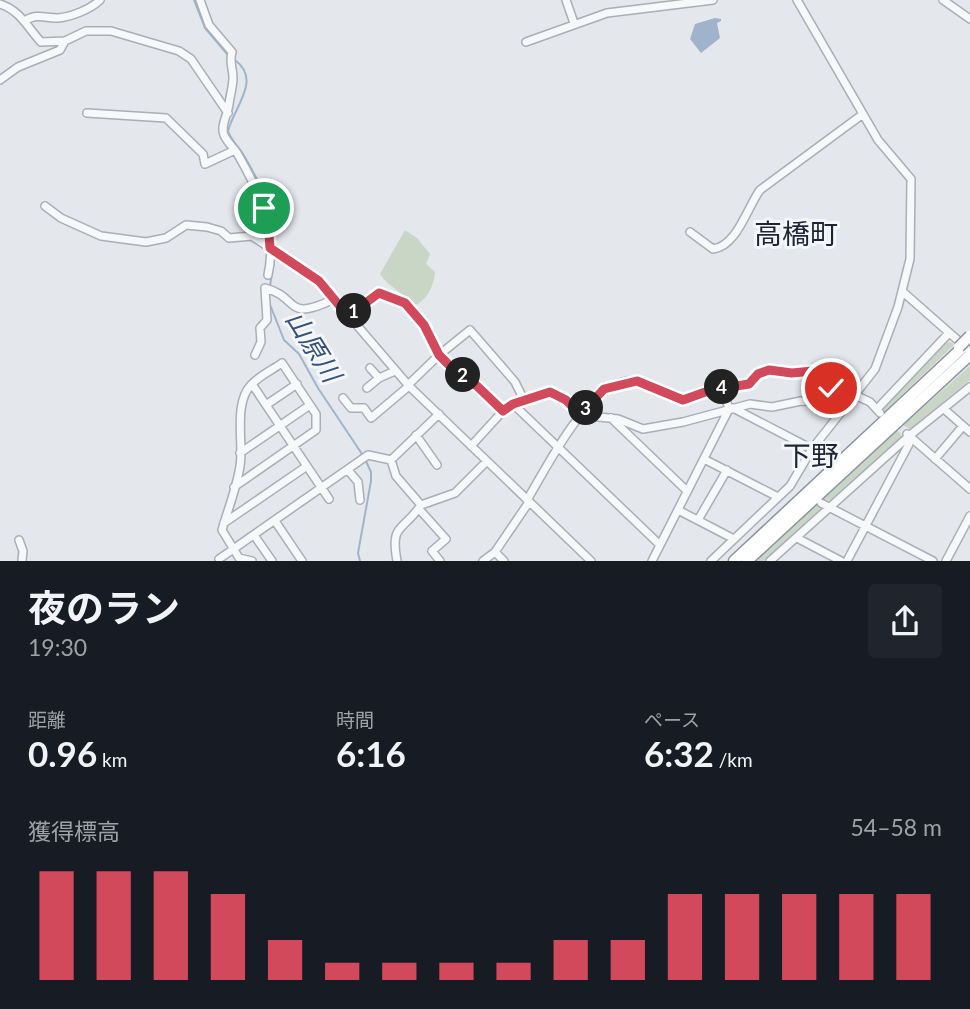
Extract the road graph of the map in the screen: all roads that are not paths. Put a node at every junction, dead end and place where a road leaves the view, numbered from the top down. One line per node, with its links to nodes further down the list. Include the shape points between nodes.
1 (100, 0): 9 (street, via 64,17 33,16)
2 (200, 0): 15 (street, via 209,24 232,52)
3 (566, 0): 10 (street)
4 (713, 0): 10 (street, via 607,12)
5 (797, 0): 16 (street)
6 (943, 0): 8 (street)
7 (0, 4): 9 (street)
8 (970, 19)
9 (25, 21): 11 (street, via 41,42)
10 (574, 23): 12 (street)
11 (65, 41): 13 (street, via 60,50 18,67); 15 (street, via 86,31 111,31 179,51 191,59)
12 (526, 42)
13 (0, 80)
14 (87, 113): 17 (street, via 166,118 203,154 205,164)
15 (228, 113): 17 (street, via 223,127)
16 (863, 114): 19 (street, via 760,190 739,228 718,248); 22 (street, via 911,179 910,259)
17 (235, 150): 20 (street, via 264,208)
18 (45, 206): 20 (street, via 101,236 146,242 186,226 207,227 229,238 252,236)
19 (690, 232)
20 (270, 248): 21 (street); 23 (street, via 319,281)
21 (268, 275)
22 (903, 292): 25 (street); 38 (street, via 879,362)
23 (334, 299): 24 (street); 27 (street, via 302,309 265,288 267,320 260,328 261,342)
24 (348, 316): 28 (street, via 379,293 405,303 424,325); 30 (street)
25 (949, 333): 26 (street); 38 (street, via 879,411)
26 (967, 348): 93 (highway); 106 (highway)
27 (255, 355)
28 (439, 355): 34 (street); 40 (street, via 470,330 515,382); 47 (street)
29 (370, 368): 31 (street)
30 (395, 371): 31 (street); 34 (street)
31 (379, 379): 37 (street)
32 (252, 384): 33 (street, via 282,363); 42 (street); 59 (street, via 239,420)
33 (297, 384): 42 (street); 43 (street)
34 (408, 385): 39 (street, via 371,418); 48 (street)
35 (722, 387): 44 (street, via 749,384 769,370 813,371 822,374); 45 (street); 49 (street, via 683,400 637,381 604,389)
36 (970, 387): 46 (street)
37 (367, 388)
38 (855, 395): 44 (street)
39 (343, 398)
40 (524, 400): 41 (street); 49 (street, via 550,392)
41 (513, 404): 47 (street); 57 (street)
42 (266, 405): 51 (street)
43 (310, 405): 51 (street); 55 (street, via 316,414 316,430)
44 (847, 406): 45 (street, via 801,401); 58 (street)
45 (731, 408): 50 (street, via 643,429); 58 (street); 61 (street)
46 (944, 409): 52 (street); 54 (street)
47 (503, 411): 56 (street)
48 (439, 414): 53 (street); 56 (street)
49 (580, 415): 50 (street); 57 (street)
50 (610, 418): 71 (street)
51 (280, 426): 55 (street); 59 (street)
52 (967, 429): 60 (street)
53 (416, 435): 62 (street); 64 (street)
54 (908, 435): 60 (street); 78 (street); 84 (street, via 909,444)
55 (293, 446): 65 (street); 68 (street)
56 (471, 446): 63 (street)
57 (559, 449): 75 (street); 89 (street)
58 (812, 449): 72 (street, via 794,488)
59 (240, 453): 68 (street)
60 (935, 458): 70 (street)
61 (704, 459): 67 (street); 71 (street)
62 (391, 460): 66 (street, via 368,455); 77 (street, via 396,476)
63 (486, 461): 75 (street); 77 (street, via 455,493)
64 (437, 465)
65 (307, 466): 69 (street); 83 (street)
66 (348, 470): 69 (street); 74 (street, via 358,482)
67 (727, 470): 72 (street); 81 (street)
68 (234, 487): 83 (street)
69 (322, 488): 73 (street); 82 (street)
70 (970, 489)
71 (687, 491): 79 (street)
72 (778, 497): 88 (street)
73 (329, 499)
74 (360, 500)
75 (528, 501): 92 (street); 103 (street)
76 (821, 503): 78 (street)
77 (420, 507): 99 (street, via 394,534); 100 (street, via 446,539 432,551)
78 (830, 508): 84 (street); 86 (street)
79 (678, 510): 81 (street); 89 (street)
80 (970, 516): 112 (street)
81 (698, 520): 88 (street)
82 (275, 521): 85 (street); 98 (street)
83 (223, 524): 90 (street)
84 (865, 526): 110 (street); 111 (street)
85 (254, 535): 90 (street); 97 (street)
86 (797, 538): 91 (street); 107 (street)
87 (19, 540): 95 (street)
88 (734, 540): 93 (street); 105 (street)
89 (660, 545): 104 (street)
90 (233, 549): 94 (street); 96 (street, via 239,558)
91 (821, 551): 108 (street); 109 (street)
92 (495, 552): 101 (street); 102 (street)
93 (734, 556)
94 (219, 559)
95 (22, 561)
96 (252, 561)
97 (272, 561)
98 (302, 561)
99 (397, 561)
100 (440, 561)
101 (483, 561)
102 (504, 561)
103 (591, 561)
104 (652, 561)
105 (711, 561)
106 (747, 561)
107 (770, 561)
108 (816, 561)
109 (841, 561)
110 (847, 561)
111 (933, 561)
112 (946, 561)

